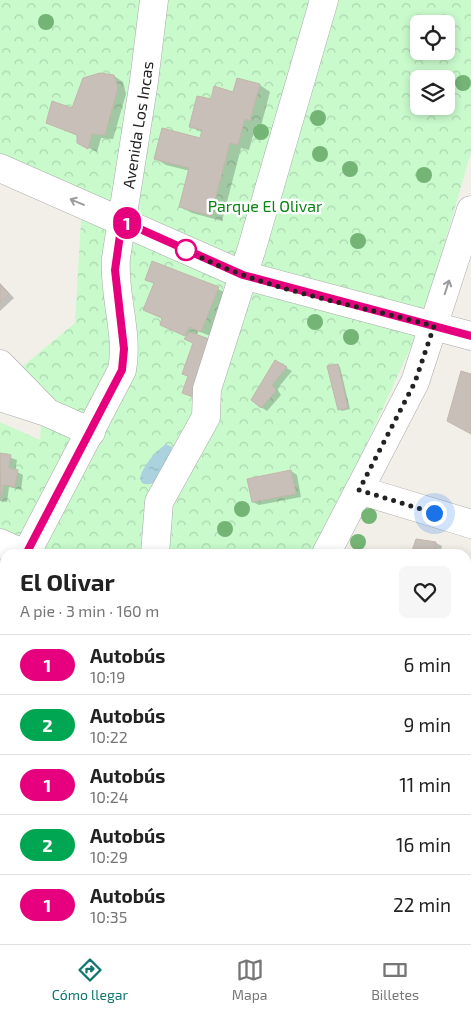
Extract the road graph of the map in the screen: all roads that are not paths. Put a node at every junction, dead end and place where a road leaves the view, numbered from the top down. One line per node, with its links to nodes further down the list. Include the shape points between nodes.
1 (154, 0): 5 (street, Avenida Los Incas)
2 (324, 0): 6 (street)
3 (0, 168): 5 (street, one-way to 3)
4 (471, 210): 7 (street, one-way to 4)
5 (122, 221): 6 (street); 12 (street, Avenida Los Incas, via 115,270 124,359 117,383)
6 (243, 275): 7 (street); 18 (street, via 207,389 206,417 159,502)
7 (434, 326): 8 (street); 13 (street, via 415,382)
8 (471, 336)
9 (0, 364): 11 (street)
10 (0, 397): 11 (street)
11 (46, 412): 12 (street)
12 (91, 432): 17 (street, Avenida Los Incas)
13 (359, 490): 14 (street); 19 (street)
14 (471, 524)
15 (0, 543): 16 (street)
16 (14, 549)
17 (28, 549)
18 (155, 549)
19 (329, 549)

